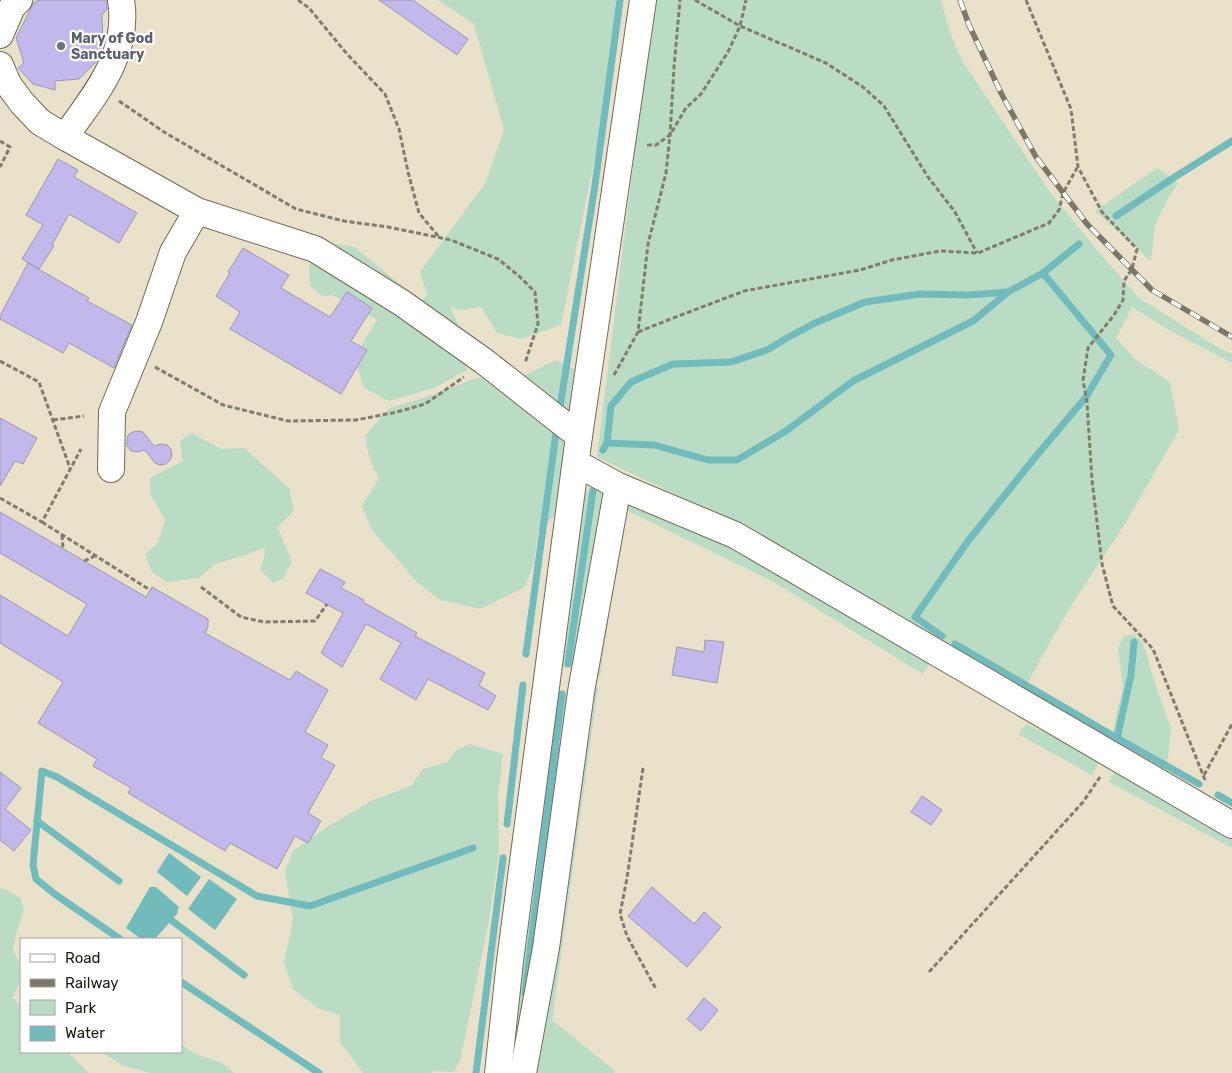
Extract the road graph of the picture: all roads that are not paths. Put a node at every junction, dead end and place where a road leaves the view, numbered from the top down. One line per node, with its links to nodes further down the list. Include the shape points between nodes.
1 (19, 0): 4 (street, via 12,7)
2 (121, 0): 6 (street, via 123,29 112,65)
3 (642, 0): 8 (street)
4 (0, 35)
5 (0, 65): 6 (street, via 8,84 22,103 40,122)
6 (65, 137): 7 (street)
7 (197, 211): 8 (street, via 315,249 402,303 485,362); 10 (street, via 172,252 149,322 112,412)
8 (579, 436): 9 (street)
9 (576, 463): 11 (street); 13 (street)
10 (112, 469)
11 (618, 486): 12 (street, via 735,535); 14 (street, via 581,692 546,948)
12 (1223, 820)
13 (498, 1073)
14 (523, 1073)

